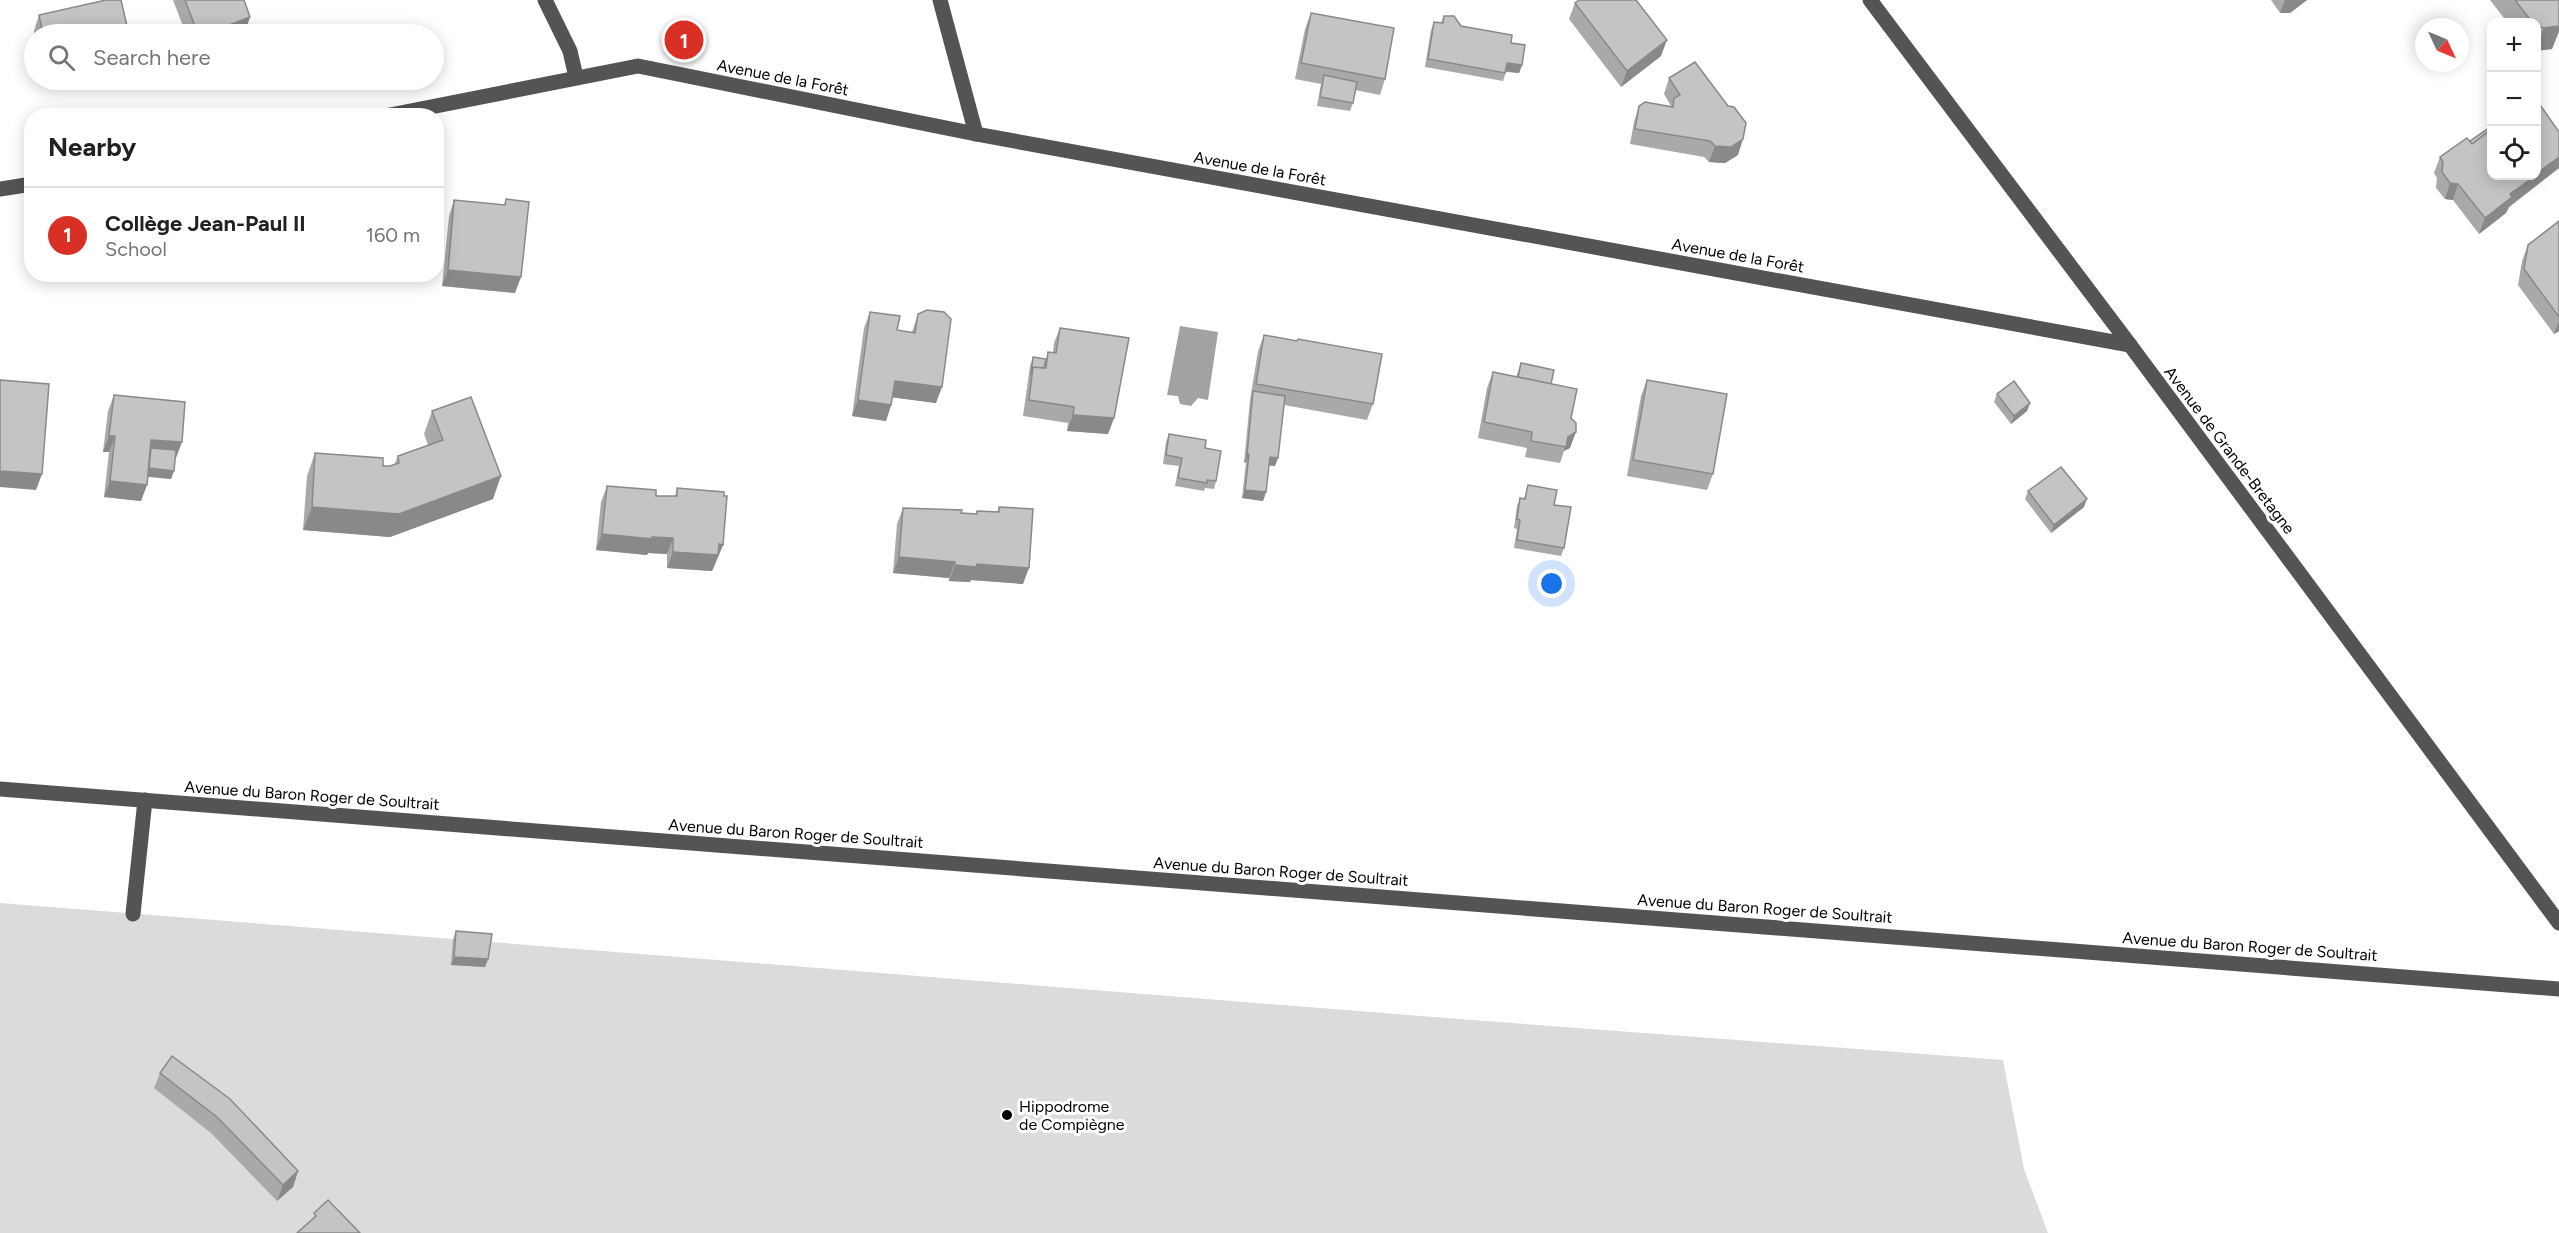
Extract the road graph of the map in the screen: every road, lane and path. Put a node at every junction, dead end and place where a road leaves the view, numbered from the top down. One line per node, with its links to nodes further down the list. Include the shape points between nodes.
1 (545, 0): 4 (street, via 570,51)
2 (940, 0): 6 (street)
3 (1870, 0): 9 (street, Avenue de Grande-Bretagne)
4 (576, 77): 5 (street, Avenue de la Forêt); 6 (street, Avenue de la Forêt, via 638,66)
5 (424, 108)
6 (976, 134): 9 (street, Avenue de la Forêt)
7 (24, 185): 8 (street)
8 (0, 189)
9 (2130, 345): 13 (street, Avenue de Grande-Bretagne)
10 (0, 789): 11 (street, Avenue du Baron Roger de Soultrait)
11 (144, 800): 12 (street); 14 (street, Avenue du Baron Roger de Soultrait)
12 (133, 914)
13 (2559, 923)
14 (2559, 988)

